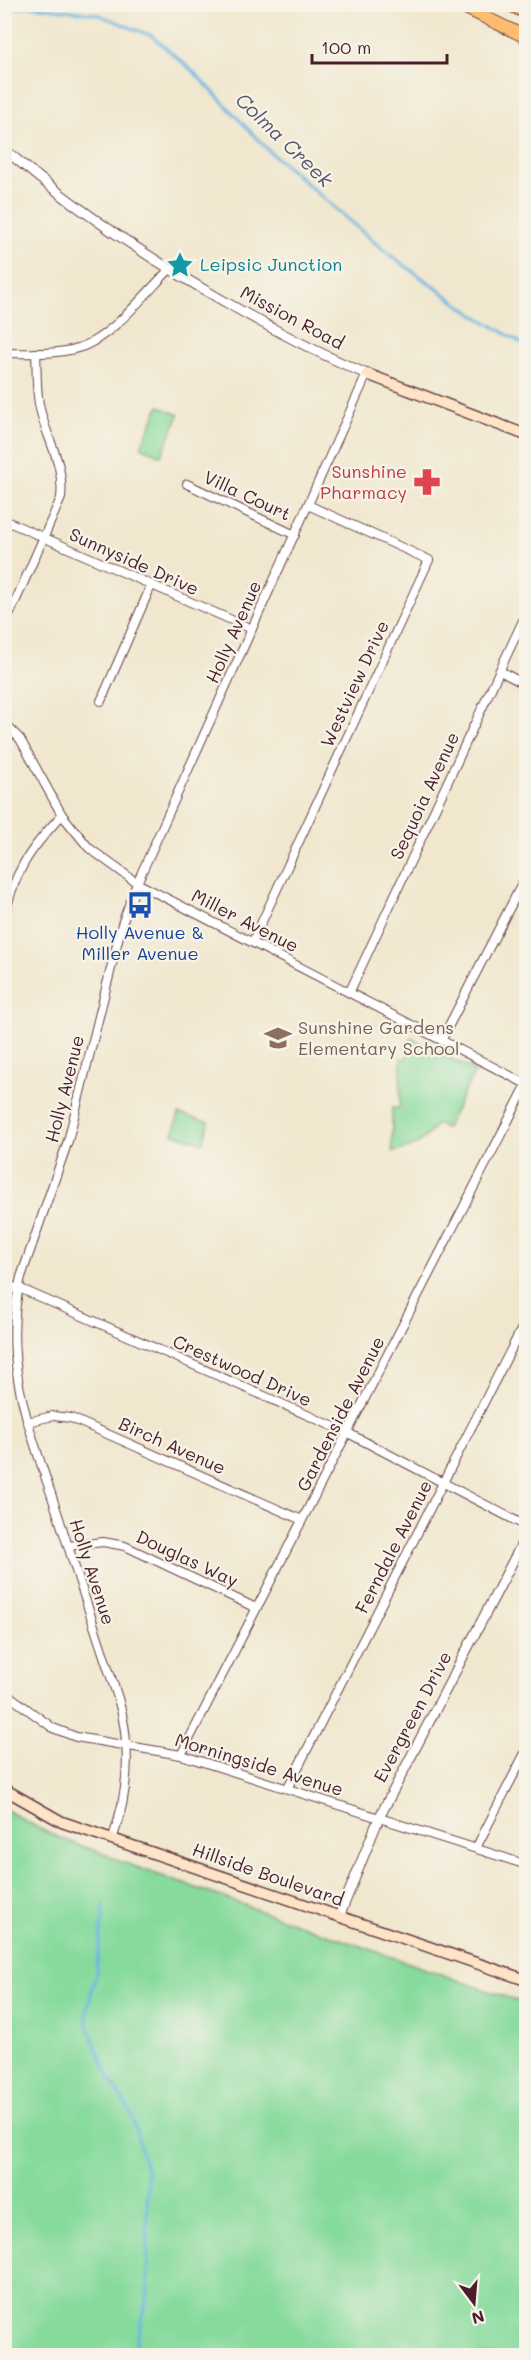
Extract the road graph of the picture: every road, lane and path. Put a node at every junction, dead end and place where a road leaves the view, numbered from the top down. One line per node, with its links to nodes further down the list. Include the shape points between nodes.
1 (457, 4): 4 (main road)
2 (509, 4): 3 (main road)
3 (526, 13)
4 (526, 37)
5 (4, 149): 6 (street, Mission Road, via 87,215)
6 (169, 270): 7 (street, via 94,342 76,349); 9 (street, Mission Road, via 299,343)
7 (36, 352): 8 (street); 15 (street, via 39,404 63,483 61,498)
8 (4, 353)
9 (367, 374): 10 (main road, Mission Road); 12 (street, Holly Avenue)
10 (526, 435)
11 (187, 484): 14 (street, Villa Court)
12 (309, 505): 14 (street, Holly Avenue); 28 (street, Westview Drive, via 429,560)
13 (4, 520): 15 (street, Sunnyside Drive)
14 (295, 535): 19 (street, Holly Avenue)
15 (42, 537): 16 (street, Sunnyside Drive); 18 (street)
16 (151, 586): 19 (street, Sunnyside Drive); 22 (street)
17 (526, 614): 20 (street, Sequoia Avenue)
18 (4, 627)
19 (252, 629): 26 (street, Holly Avenue)
20 (500, 672): 21 (street); 29 (street, Sequoia Avenue)
21 (526, 685)
22 (101, 701)
23 (4, 723): 24 (street, Miller Avenue, via 20,739)
24 (62, 815): 26 (street, Miller Avenue, via 89,848); 27 (street, via 23,863 8,897)
25 (526, 876): 30 (street)
26 (137, 883): 28 (street, Miller Avenue); 33 (street, Holly Avenue, via 122,924 70,1134)
27 (4, 921)
28 (253, 941): 29 (street, Miller Avenue)
29 (350, 991): 30 (street, Miller Avenue)
30 (442, 1039): 31 (street, Miller Avenue)
31 (526, 1085): 36 (street, Gardenside Avenue)
32 (4, 1286): 33 (street, Crestwood Drive)
33 (19, 1288): 35 (street, Holly Avenue, via 13,1351); 36 (street, Crestwood Drive)
34 (526, 1320): 37 (street, Ferndale Avenue)
35 (27, 1422): 38 (street, Birch Avenue, via 53,1416 70,1418); 41 (street, Holly Avenue)
36 (348, 1433): 37 (street, Crestwood Drive); 38 (street, Gardenside Avenue)
37 (444, 1483): 39 (street, Crestwood Drive); 47 (street, Ferndale Avenue)
38 (302, 1520): 42 (street, Gardenside Avenue)
39 (526, 1526)
40 (526, 1536): 49 (street, Evergreen Drive)
41 (68, 1546): 42 (street, Douglas Way, via 103,1542 125,1546); 44 (street, Holly Avenue, via 121,1708)
42 (256, 1608): 46 (street, Gardenside Avenue)
43 (4, 1692): 44 (street, Morningside Avenue, via 52,1728 76,1737)
44 (127, 1745): 46 (street, Morningside Avenue); 50 (street, Holly Avenue, via 124,1795)
45 (526, 1751): 51 (street)
46 (181, 1755): 47 (street, Morningside Avenue)
47 (288, 1787): 49 (street, Morningside Avenue)
48 (4, 1789): 50 (main road, Hillside Boulevard, via 51,1816)
49 (379, 1818): 51 (street, Morningside Avenue); 53 (street, Evergreen Drive)
50 (112, 1840): 53 (main road, Hillside Boulevard)
51 (476, 1848): 52 (street)
52 (526, 1863)
53 (339, 1917): 54 (main road, Hillside Boulevard)
54 (526, 1980)

